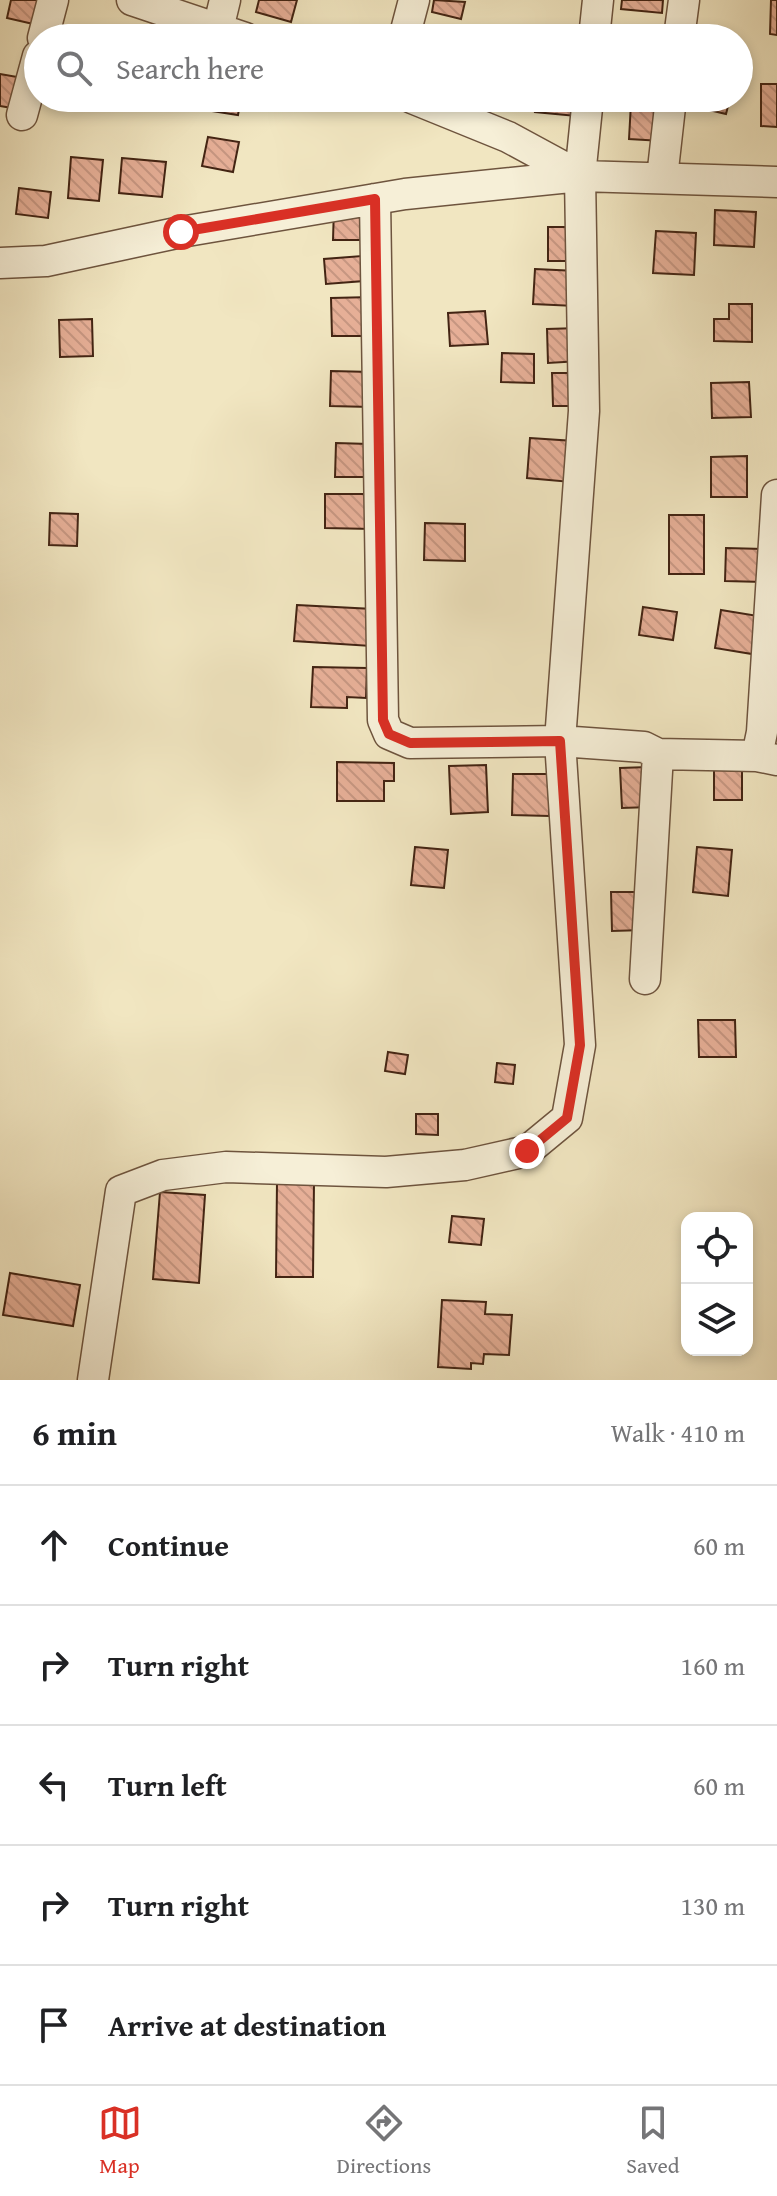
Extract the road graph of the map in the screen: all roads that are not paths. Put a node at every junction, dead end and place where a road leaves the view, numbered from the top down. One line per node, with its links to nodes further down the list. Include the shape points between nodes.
1 (53, 0): 7 (street)
2 (132, 0): 6 (street)
3 (414, 0): 8 (street)
4 (598, 0): 9 (street)
5 (684, 0): 10 (street)
6 (229, 22)
7 (47, 24)
8 (408, 24)
9 (595, 24)
10 (681, 24)
11 (24, 108): 15 (street)
12 (446, 112): 16 (street, via 508,137)
13 (587, 112): 16 (street)
14 (669, 112): 17 (street)
15 (22, 115)
16 (580, 176): 17 (street); 19 (street); 22 (street, via 584,411)
17 (662, 178): 18 (street)
18 (777, 182)
19 (375, 199): 20 (street, via 46,261); 22 (street, via 383,720 389,734 410,743)
20 (0, 263)
21 (777, 495): 24 (street, via 762,732)
22 (560, 741): 23 (street, via 644,747); 26 (street, via 580,1045 567,1118 527,1151 465,1165 386,1172 226,1167 163,1175 121,1191)
23 (658, 754): 24 (street); 25 (street)
24 (767, 758)
25 (645, 979)
26 (93, 1380)

